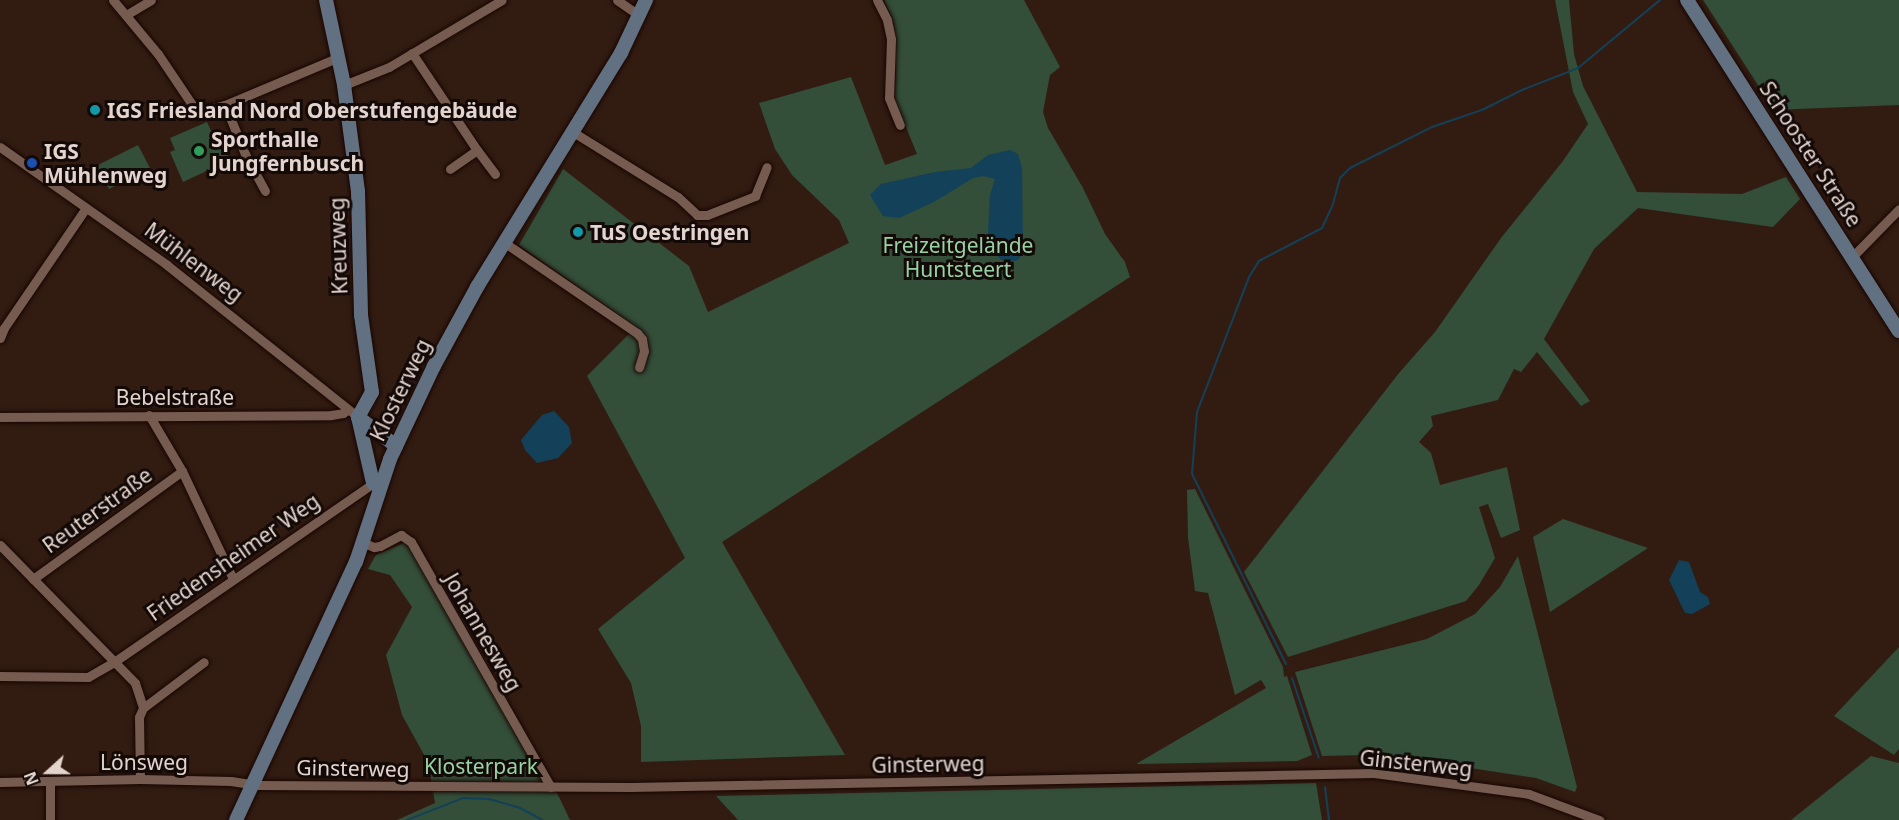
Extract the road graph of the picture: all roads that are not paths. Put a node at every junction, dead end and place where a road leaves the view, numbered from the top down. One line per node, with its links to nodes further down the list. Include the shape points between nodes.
1 (113, 0): 9 (street)
2 (151, 0): 9 (street)
3 (326, 0): 12 (street, Kreuzweg)
4 (502, 0): 11 (street)
5 (617, 0): 10 (street)
6 (646, 0): 10 (street, Klosterweg)
7 (878, 0): 15 (street, via 891,39 889,98)
8 (1687, 0): 26 (street, Schooster Straße)
9 (126, 15): 14 (street, via 158,54 196,112)
10 (640, 16): 16 (street, Klosterweg)
11 (412, 53): 13 (street); 18 (street)
12 (339, 57): 13 (street, Kreuzweg); 14 (street)
13 (344, 85): 30 (street, Kreuzweg, via 358,191 362,315 372,392)
14 (225, 105): 22 (street)
15 (900, 125)
16 (573, 132): 19 (street, via 678,197 697,215 707,215 755,196); 25 (street, Klosterweg)
17 (0, 147): 23 (street, Mühlenweg)
18 (477, 150): 20 (street); 21 (street)
19 (767, 167)
20 (450, 169)
21 (495, 174)
22 (266, 192)
23 (86, 208): 28 (street); 30 (street, Mühlenweg, via 167,266)
24 (1899, 209): 26 (street)
25 (505, 243): 29 (street, via 638,333 644,351); 34 (street, Klosterweg, via 449,336)
26 (1852, 257): 27 (street, Schooster Straße)
27 (1899, 331)
28 (0, 338)
29 (639, 367)
30 (353, 413): 31 (street, Bebelstraße); 33 (street); 34 (street, Mühlenweg)
31 (149, 415): 32 (street, Bebelstraße); 36 (street)
32 (0, 417)
33 (365, 445): 35 (street); 37 (street)
34 (396, 446): 35 (street, Klosterweg)
35 (390, 459): 37 (street, Klosterweg)
36 (182, 471): 40 (street, Reuterstraße); 41 (street)
37 (377, 484): 38 (street, Klosterweg); 41 (street, Friedensheimer Weg)
38 (364, 543): 49 (street, Klosterweg); 50 (street, Johannesweg, via 380,546 401,535 411,542)
39 (0, 545): 40 (street)
40 (33, 579): 42 (street)
41 (233, 579): 42 (street, Friedensheimer Weg)
42 (114, 662): 44 (street, Friedensheimer Weg, via 88,677); 45 (street, via 135,683)
43 (204, 662): 45 (street)
44 (0, 676)
45 (143, 708): 46 (street, via 139,717)
46 (140, 779): 48 (street, Lönsweg); 49 (street, Lönsweg)
47 (0, 782): 48 (street, Lönsweg)
48 (50, 782): 51 (street)
49 (252, 785): 50 (street, Ginsterweg); 52 (street, Klosterweg)
50 (551, 786): 53 (street, Ginsterweg, via 1374,773 1529,794)
51 (50, 820)
52 (236, 820)
53 (1599, 820)

